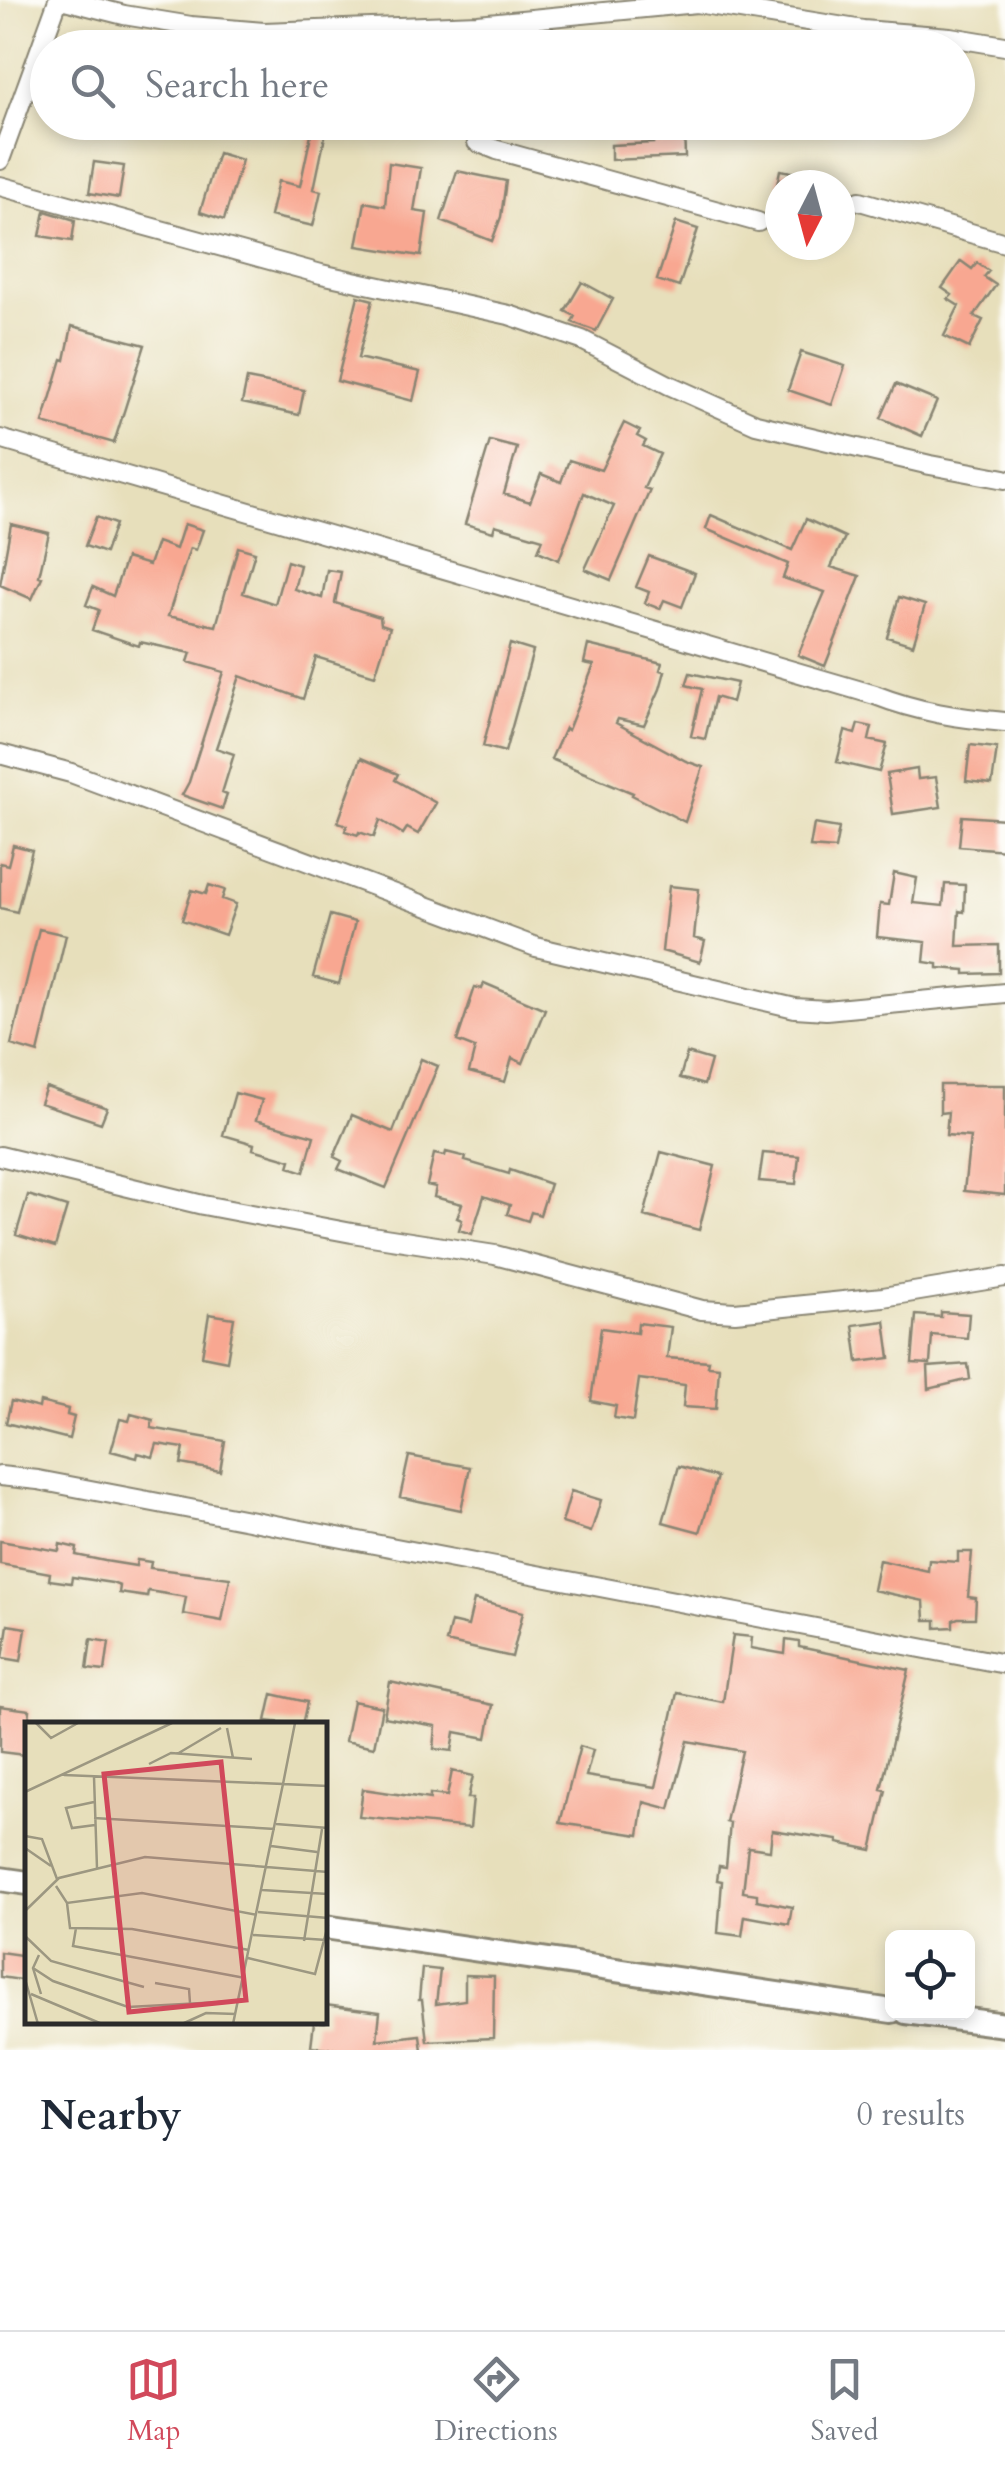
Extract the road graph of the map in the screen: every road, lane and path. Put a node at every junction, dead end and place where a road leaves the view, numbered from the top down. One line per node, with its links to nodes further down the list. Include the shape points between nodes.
1 (62, 0): 4 (street); 5 (street)
2 (697, 2): 3 (street); 8 (street)
3 (478, 24): 6 (street); 7 (street)
4 (50, 30)
5 (244, 30)
6 (318, 30)
7 (478, 30)
8 (863, 30)
9 (975, 41): 10 (street)
10 (1005, 46)
11 (30, 83): 13 (street)
12 (477, 140): 16 (street)
13 (0, 160)
14 (0, 186): 19 (street, via 321,274 509,315 582,340 756,424)
15 (860, 201): 17 (street)
16 (758, 222)
17 (1005, 243)
18 (0, 439): 20 (street, via 912,709)
19 (1005, 479)
20 (1005, 722)
21 (0, 754): 22 (street, via 71,773 536,947 795,1008)
22 (1005, 993)
23 (0, 1156): 24 (street, via 203,1205 495,1255 702,1310 884,1297)
24 (1005, 1278)
25 (0, 1476): 26 (street)
26 (1005, 1664)
27 (0, 1879): 28 (street)
28 (25, 1883)
29 (328, 1927): 30 (street)
30 (885, 2010)
31 (967, 2020): 32 (street)
32 (1005, 2025)

